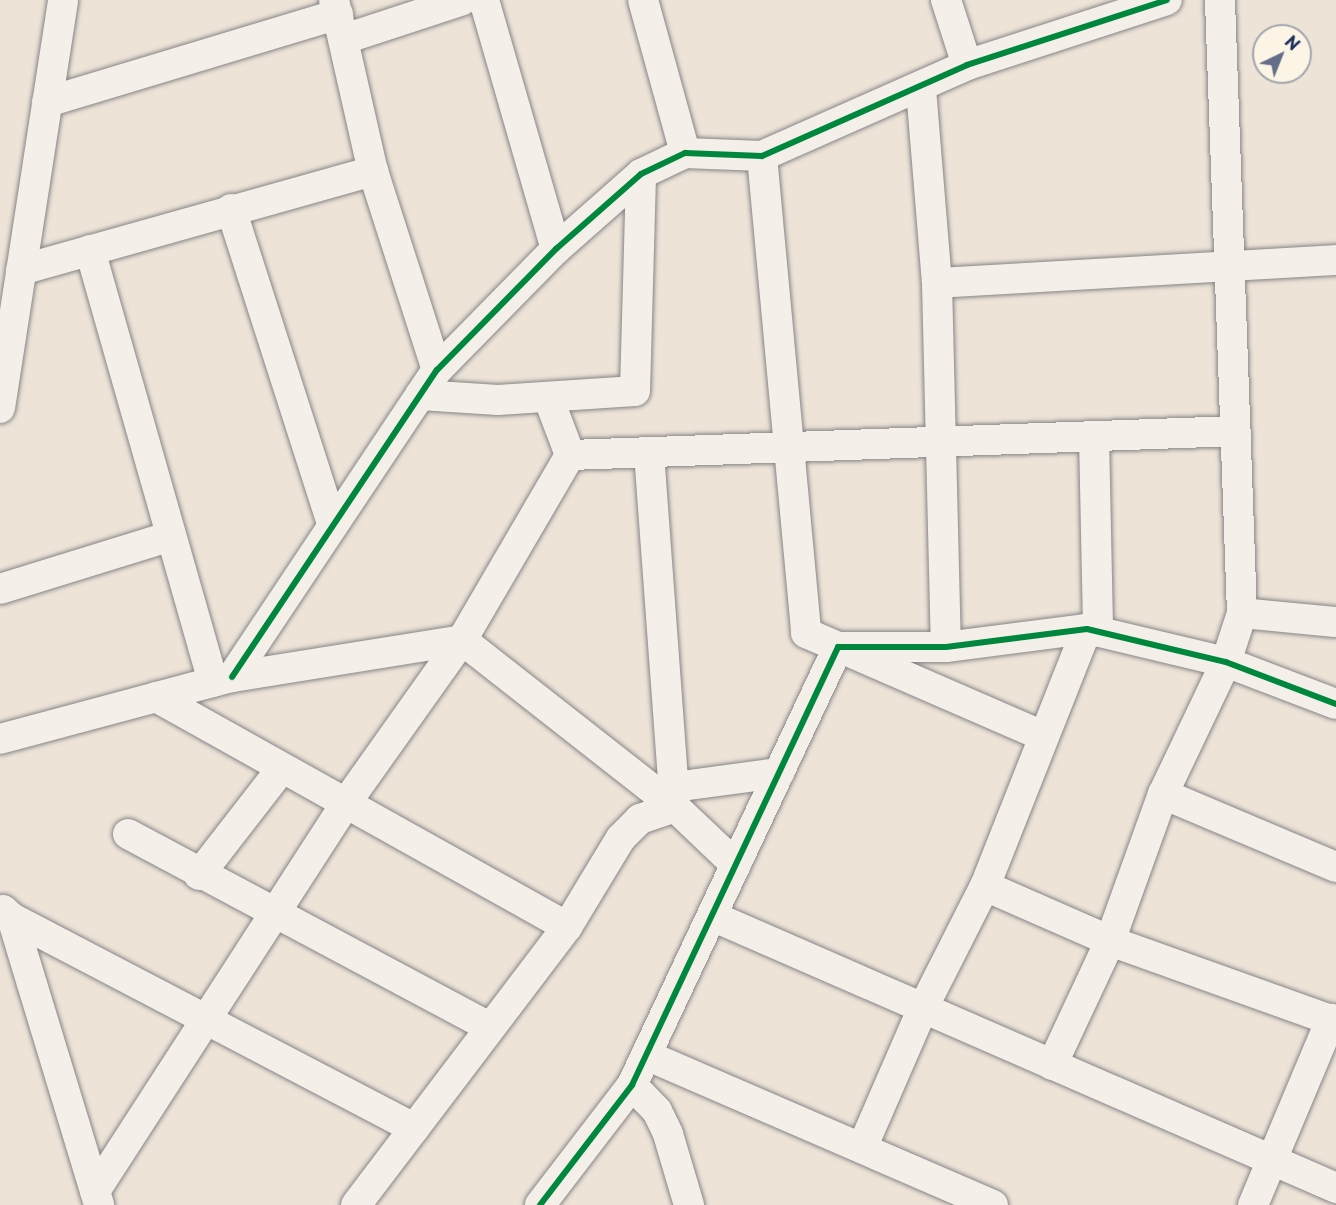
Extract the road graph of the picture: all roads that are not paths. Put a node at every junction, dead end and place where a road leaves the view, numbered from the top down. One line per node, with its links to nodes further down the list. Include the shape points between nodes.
1 (63, 0): 11 (street)
2 (463, 0): 8 (street)
3 (484, 0): 17 (street)
4 (643, 0): 12 (street)
5 (946, 0): 9 (street)
6 (1167, 0): 9 (street)
7 (1220, 0): 20 (street)
8 (338, 18): 11 (street); 14 (street)
9 (967, 65): 10 (street)
10 (921, 89): 13 (street); 22 (street)
11 (47, 102): 21 (street)
12 (685, 153): 13 (street); 15 (street)
13 (762, 156): 30 (street)
14 (373, 171): 16 (street); 23 (street)
15 (641, 174): 17 (street); 25 (street, via 635,391)
16 (231, 209): 18 (street); 33 (street)
17 (556, 249): 23 (street)
18 (90, 250): 21 (street); 34 (street)
19 (1336, 260): 20 (street)
20 (1230, 266): 22 (street); 27 (street)
21 (21, 270): 26 (street)
22 (937, 283): 29 (street)
23 (437, 370): 24 (street)
24 (420, 395): 25 (street); 33 (street)
25 (548, 398): 32 (street)
26 (0, 408)
27 (1236, 431): 28 (street); 36 (street)
28 (1094, 436): 29 (street); 38 (street)
29 (941, 442): 30 (street); 41 (street)
30 (793, 447): 31 (street); 40 (street, via 806,633)
31 (649, 453): 32 (street); 51 (street)
32 (570, 455): 39 (street)
33 (332, 524): 43 (street)
34 (171, 536): 35 (street); 43 (street)
35 (0, 589)
36 (1242, 613): 37 (street); 42 (street)
37 (1336, 622)
38 (1092, 630): 41 (street); 42 (street); 46 (street)
39 (462, 640): 43 (street); 51 (street); 52 (street)
40 (838, 647): 41 (street); 46 (street); 49 (street)
41 (946, 647)
42 (1226, 662): 45 (street); 50 (street)
43 (223, 680): 44 (street)
44 (156, 697): 47 (street); 48 (street)
45 (1336, 704)
46 (1041, 735): 57 (street)
47 (0, 739)
48 (282, 768): 52 (street); 56 (street)
49 (779, 773): 51 (street); 54 (street)
50 (1163, 794): 55 (street); 62 (street)
51 (674, 797): 54 (street); 61 (street, via 640,819 621,838)
52 (346, 803): 59 (street); 61 (street)
53 (128, 834): 56 (street)
54 (736, 865): 60 (street)
55 (1336, 867)
56 (199, 875): 59 (street)
57 (985, 886): 62 (street); 63 (street)
58 (6, 912): 64 (street); 74 (street)
59 (274, 913): 64 (street); 66 (street)
60 (712, 916): 63 (street); 67 (street)
61 (567, 927): 66 (street)
62 (1110, 941): 65 (street); 68 (street)
63 (923, 1008): 68 (street); 71 (street)
64 (206, 1020): 70 (street); 74 (street)
65 (1333, 1020): 72 (street)
66 (490, 1027): 70 (street)
67 (646, 1054): 69 (street); 71 (street)
68 (1052, 1065): 72 (street)
69 (632, 1085): 76 (street); 77 (street, via 657,1111 668,1134)
70 (414, 1128): 75 (street)
71 (862, 1148): 78 (street)
72 (1272, 1160): 73 (street); 79 (street)
73 (1336, 1188)
74 (97, 1198)
75 (356, 1205)
76 (540, 1205)
77 (689, 1205)
78 (993, 1205)
79 (1253, 1205)

